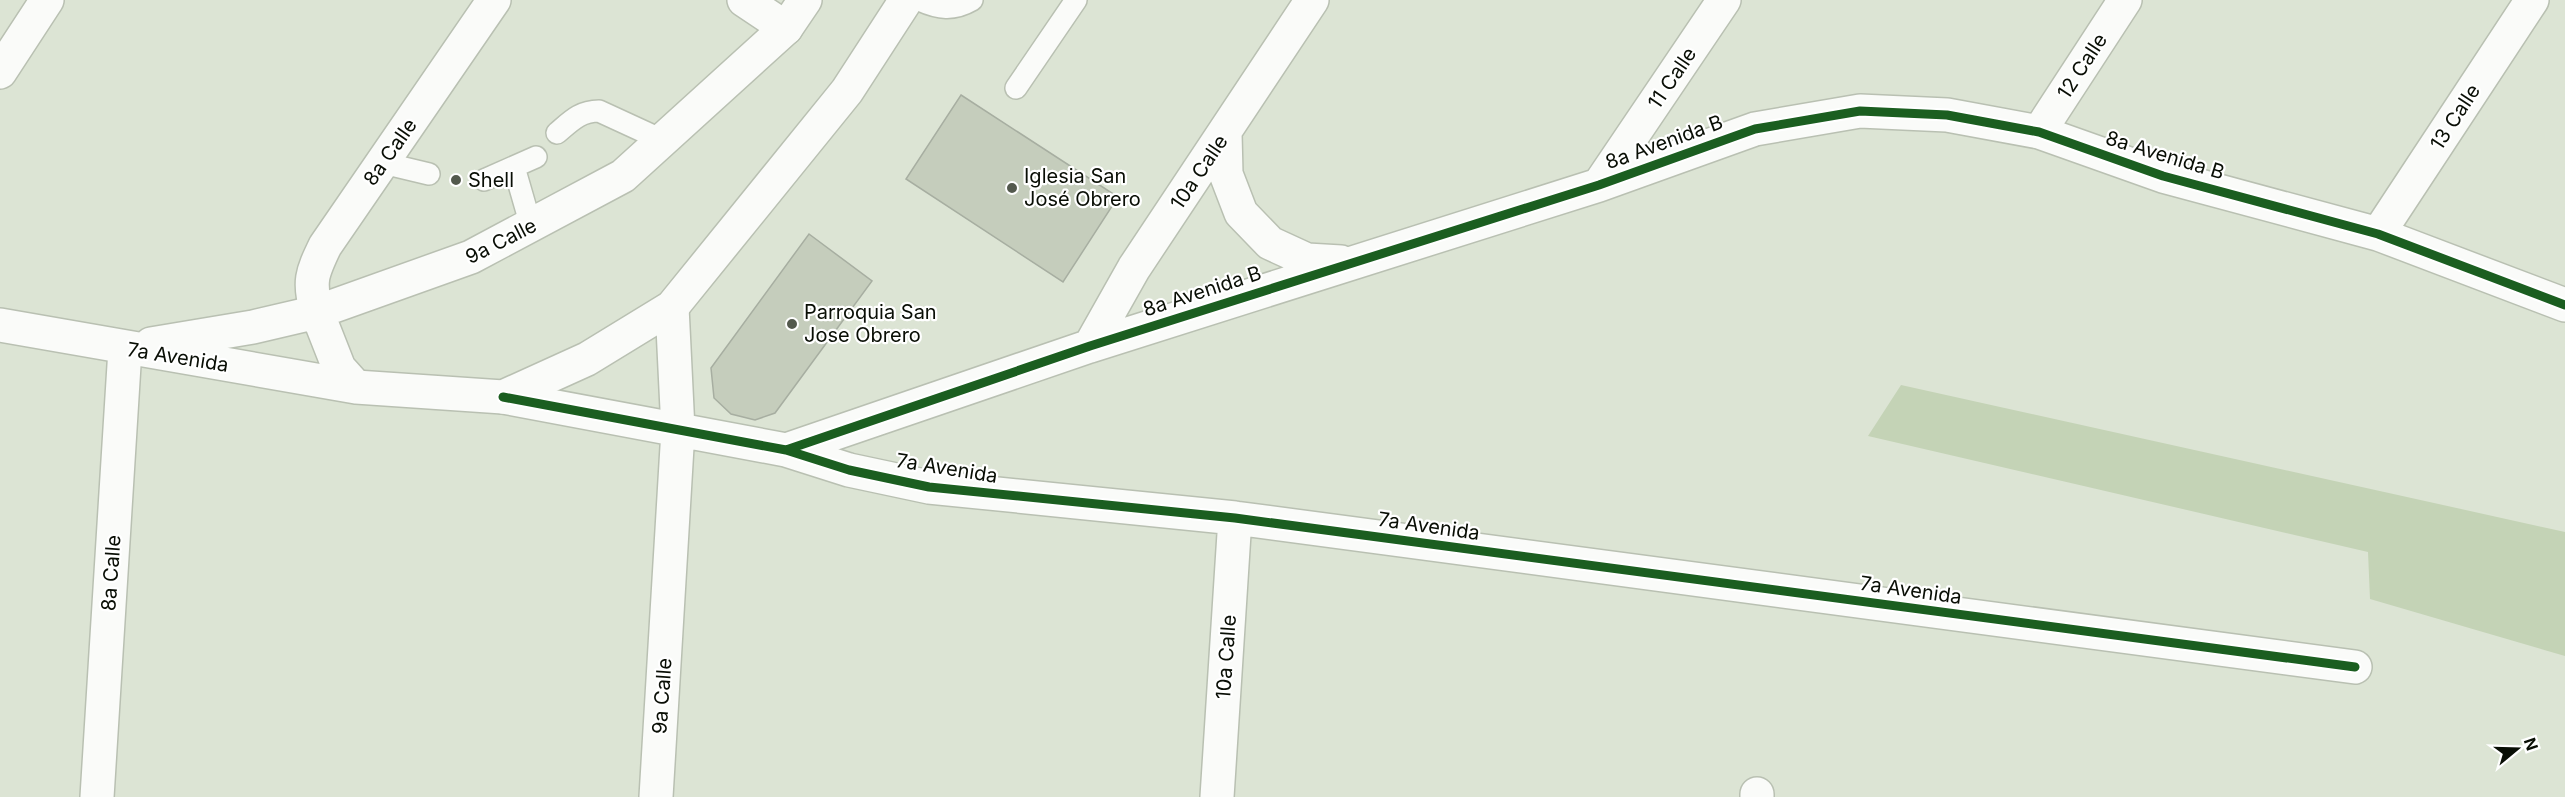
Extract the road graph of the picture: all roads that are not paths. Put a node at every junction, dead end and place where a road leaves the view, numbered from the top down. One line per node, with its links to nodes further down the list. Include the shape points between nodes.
1 (47, 0): 14 (street)
2 (494, 0): 21 (street, 8a Calle)
3 (744, 0): 13 (street)
4 (805, 0): 13 (street, 9a Calle)
5 (906, 0): 30 (street, via 848,91)
6 (919, 0): 7 (lane, via 948,9)
7 (972, 0)
8 (1076, 0): 15 (lane)
9 (1312, 0): 16 (street, 10a Calle)
10 (1724, 0): 25 (street, 11 Calle)
11 (2125, 0): 17 (street, 12 Calle)
12 (2532, 0): 27 (street, 13 Calle)
13 (786, 28): 19 (street, 9a Calle)
14 (0, 72)
15 (1016, 88)
16 (1225, 132): 28 (street, via 1226,174 1241,213 1279,248 1307,260); 33 (street, 10a Calle, via 1134,268)
17 (2039, 132): 25 (street, 8a Avenida B, via 1947,115 1860,111 1755,129); 27 (street, 8a Avenida B, via 2163,176)
18 (557, 133): 19 (lane, via 576,116 599,111)
19 (662, 140): 26 (street, 9a Calle, via 623,176)
20 (536, 157): 22 (lane)
21 (383, 163): 23 (lane); 31 (street, 8a Calle, via 325,246 313,270 310,290)
22 (514, 167): 24 (lane); 26 (lane)
23 (429, 174)
24 (484, 180)
25 (1599, 185): 28 (street, 8a Avenida B)
26 (531, 226): 31 (street, 9a Calle, via 471,257)
27 (2378, 234): 29 (street, 8a Avenida B)
28 (1348, 263): 33 (street, 8a Avenida B)
29 (2565, 305)
30 (672, 307): 36 (street, via 587,359); 37 (street, 9a Calle)
31 (317, 312): 34 (street, 9a Calle); 35 (street, 8a Calle, via 336,362)
32 (0, 325): 34 (street, 7a Avenida)
33 (1090, 346): 38 (street, 8a Avenida B)
34 (125, 349): 35 (street, 7a Avenida); 41 (street, 8a Calle)
35 (356, 387): 36 (street)
36 (502, 397): 37 (street, 7a Avenida)
37 (678, 430): 38 (street, 7a Avenida); 42 (street, 9a Calle)
38 (786, 450): 39 (street, 7a Avenida, via 849,470 929,487)
39 (1235, 518): 40 (street, 7a Avenida); 43 (street, 10a Calle)
40 (2355, 667)
41 (97, 797)
42 (656, 797)
43 (1216, 797)

